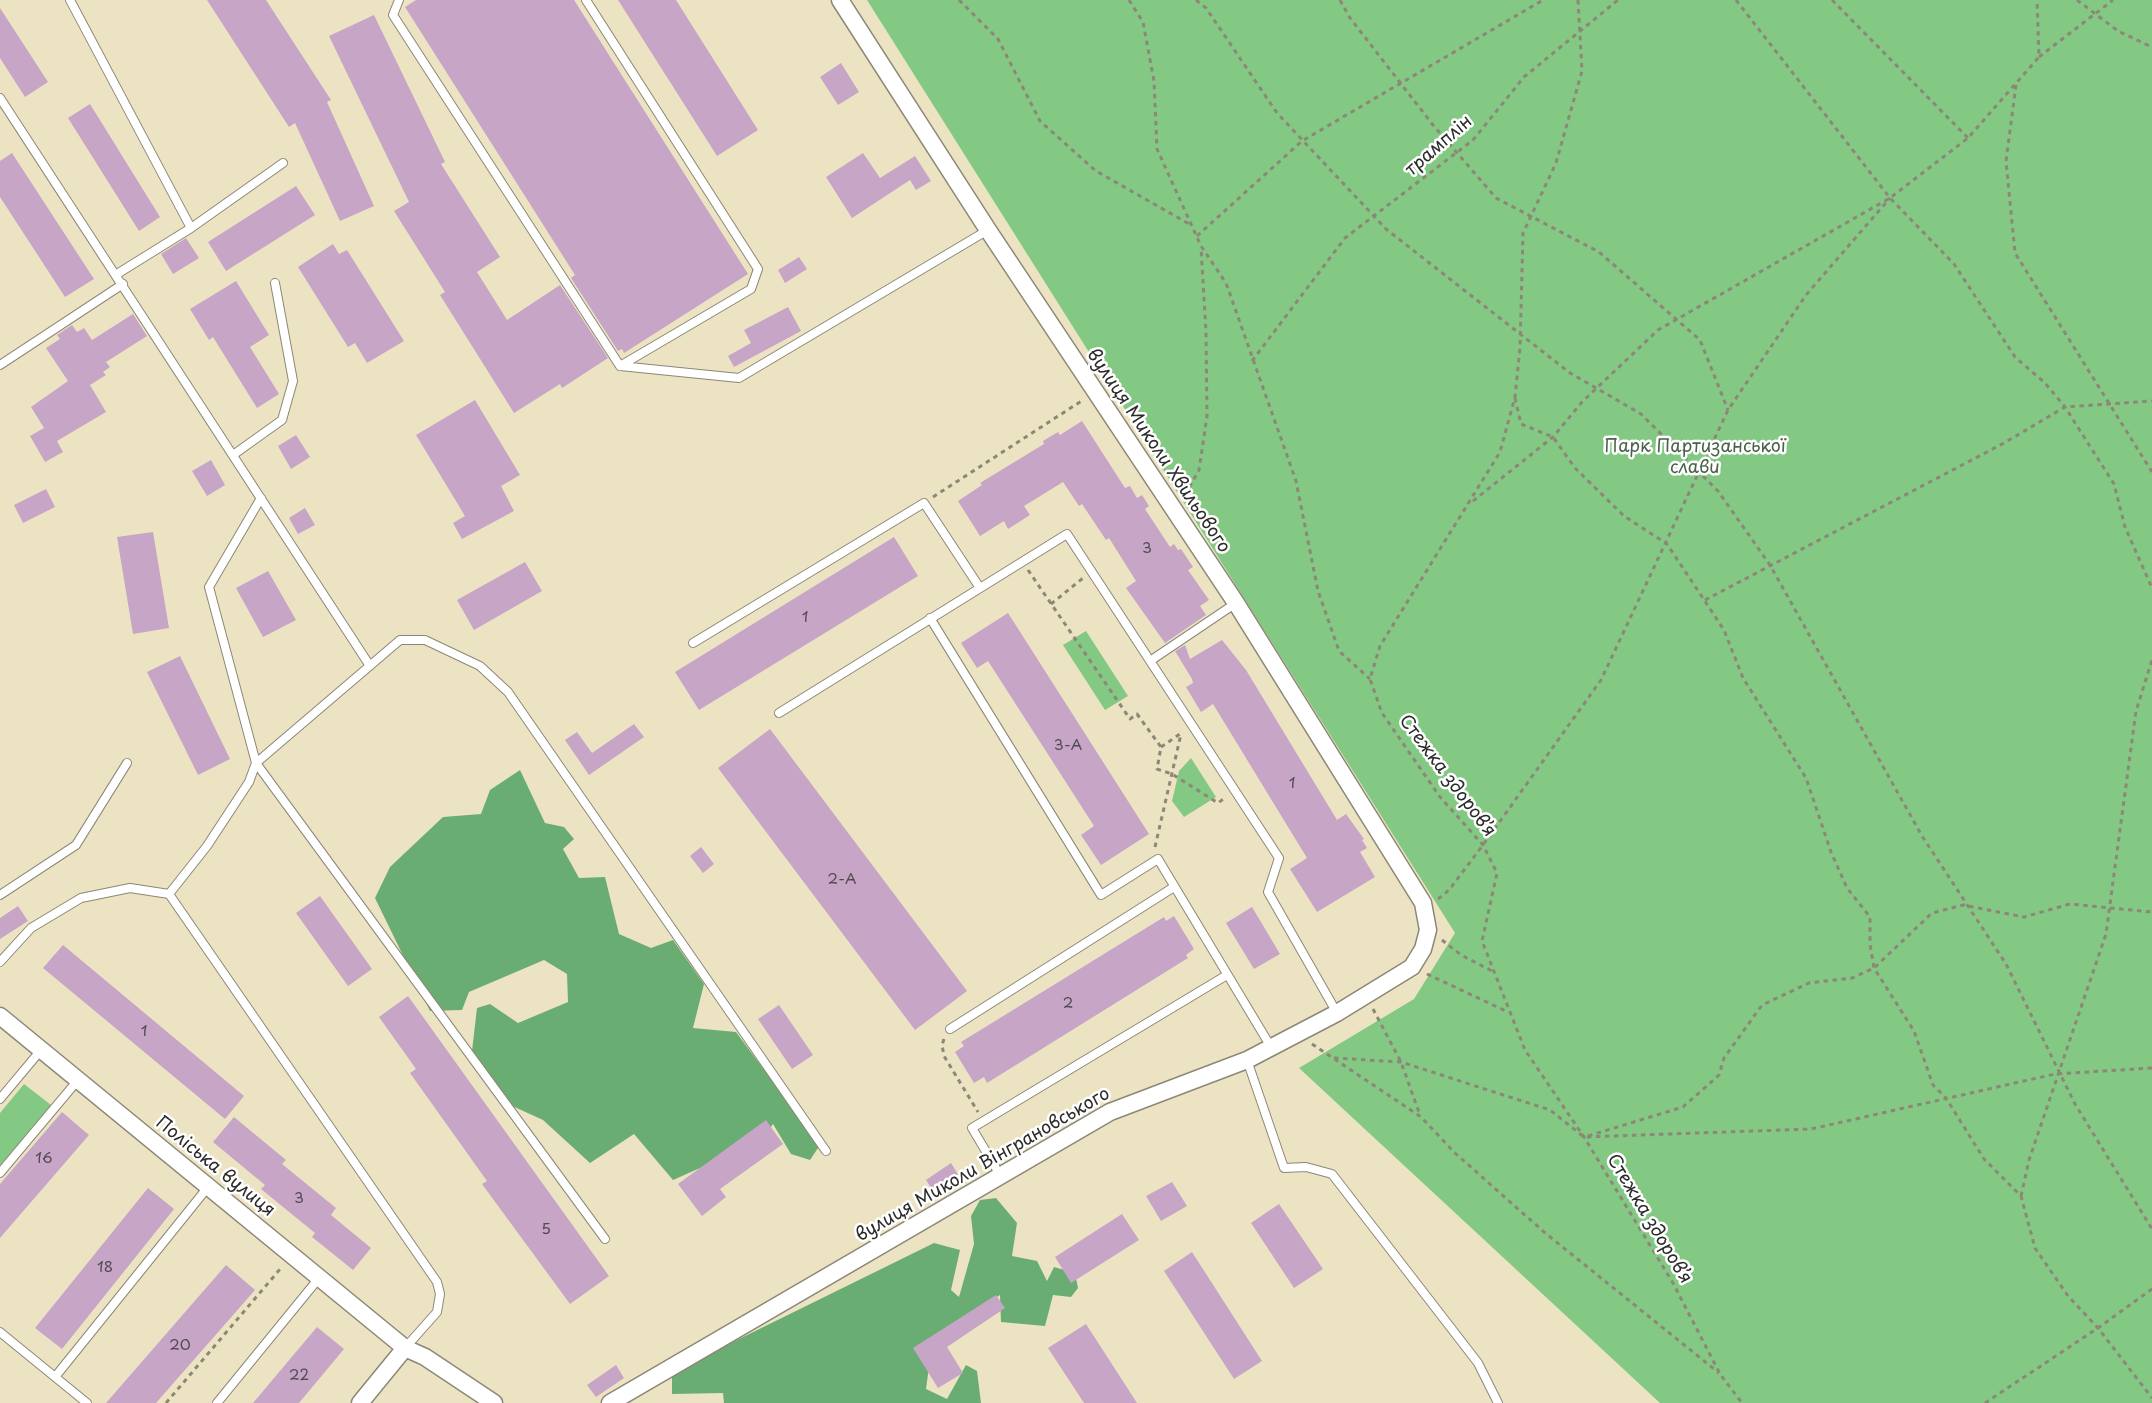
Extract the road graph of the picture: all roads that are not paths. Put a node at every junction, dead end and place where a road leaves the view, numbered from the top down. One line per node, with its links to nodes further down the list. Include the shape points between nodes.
1 (70, 0): 7 (lane)
2 (399, 0): 13 (lane, via 393,15)
3 (586, 0): 13 (lane, via 758,268 751,289)
4 (840, 0): 8 (street, вулиця Миколи Хвильового)
5 (0, 98): 9 (lane)
6 (283, 163): 7 (lane)
7 (191, 228): 9 (lane)
8 (988, 230): 13 (lane, via 739,378); 17 (street, вулиця Миколи Хвильового)
9 (117, 274): 11 (lane)
10 (275, 283): 14 (lane, via 293,381 282,420)
11 (123, 284): 12 (lane); 14 (lane)
12 (0, 365)
13 (620, 366)
14 (233, 455): 15 (lane)
15 (261, 498): 21 (lane); 24 (lane, via 209,587)
16 (980, 588): 18 (lane); 19 (lane, via 924,503); 20 (lane, via 1067,534)
17 (1236, 603): 20 (lane); 29 (street, вулиця Миколи Хвильового, via 1423,903 1428,923 1422,949)
18 (930, 618): 22 (lane); 25 (lane, via 1101,895 1158,859)
19 (693, 643)
20 (1150, 661): 31 (lane, via 1279,858 1268,892)
21 (370, 666): 24 (lane); 39 (lane, via 400,640 425,640 480,666 508,692)
22 (779, 712)
23 (127, 763): 27 (lane, via 76,845)
24 (256, 763): 26 (lane, via 249,782 207,846); 43 (lane)
25 (1174, 887): 30 (lane); 33 (lane)
26 (169, 894): 28 (lane, via 130,888 81,897 31,928); 46 (lane, via 437,1282 437,1312)
27 (0, 895)
28 (0, 962)
29 (1412, 967): 31 (street, вулиця Миколи Вінграновського)
30 (1227, 975): 34 (lane); 41 (lane, via 972,1128)
31 (1337, 1013): 34 (street, вулиця Миколи Вінграновського)
32 (0, 1016): 35 (street, Поліська вулиця)
33 (950, 1029)
34 (1271, 1047): 36 (street, вулиця Миколи Вінграновського)
35 (41, 1050): 37 (street, Поліська вулиця); 38 (lane)
36 (1246, 1060): 41 (street, вулиця Миколи Вінграновського, via 1110,1112); 53 (lane, via 1284,1168 1306,1167 1332,1174 1479,1363)
37 (78, 1080): 40 (lane); 42 (street, Поліська вулиця)
38 (0, 1099)
39 (826, 1150)
40 (0, 1173)
41 (1000, 1176): 52 (street, вулиця Миколи Вінграновського)
42 (208, 1187): 44 (street, Поліська вулиця); 47 (lane)
43 (605, 1239)
44 (319, 1278): 46 (street, Поліська вулиця); 50 (lane)
45 (0, 1332): 47 (lane)
46 (405, 1348): 48 (street, Поліська вулиця); 51 (street)
47 (55, 1377): 49 (lane)
48 (490, 1401)
49 (87, 1403)
50 (217, 1403)
51 (360, 1403)
52 (610, 1403)
53 (1498, 1403)

